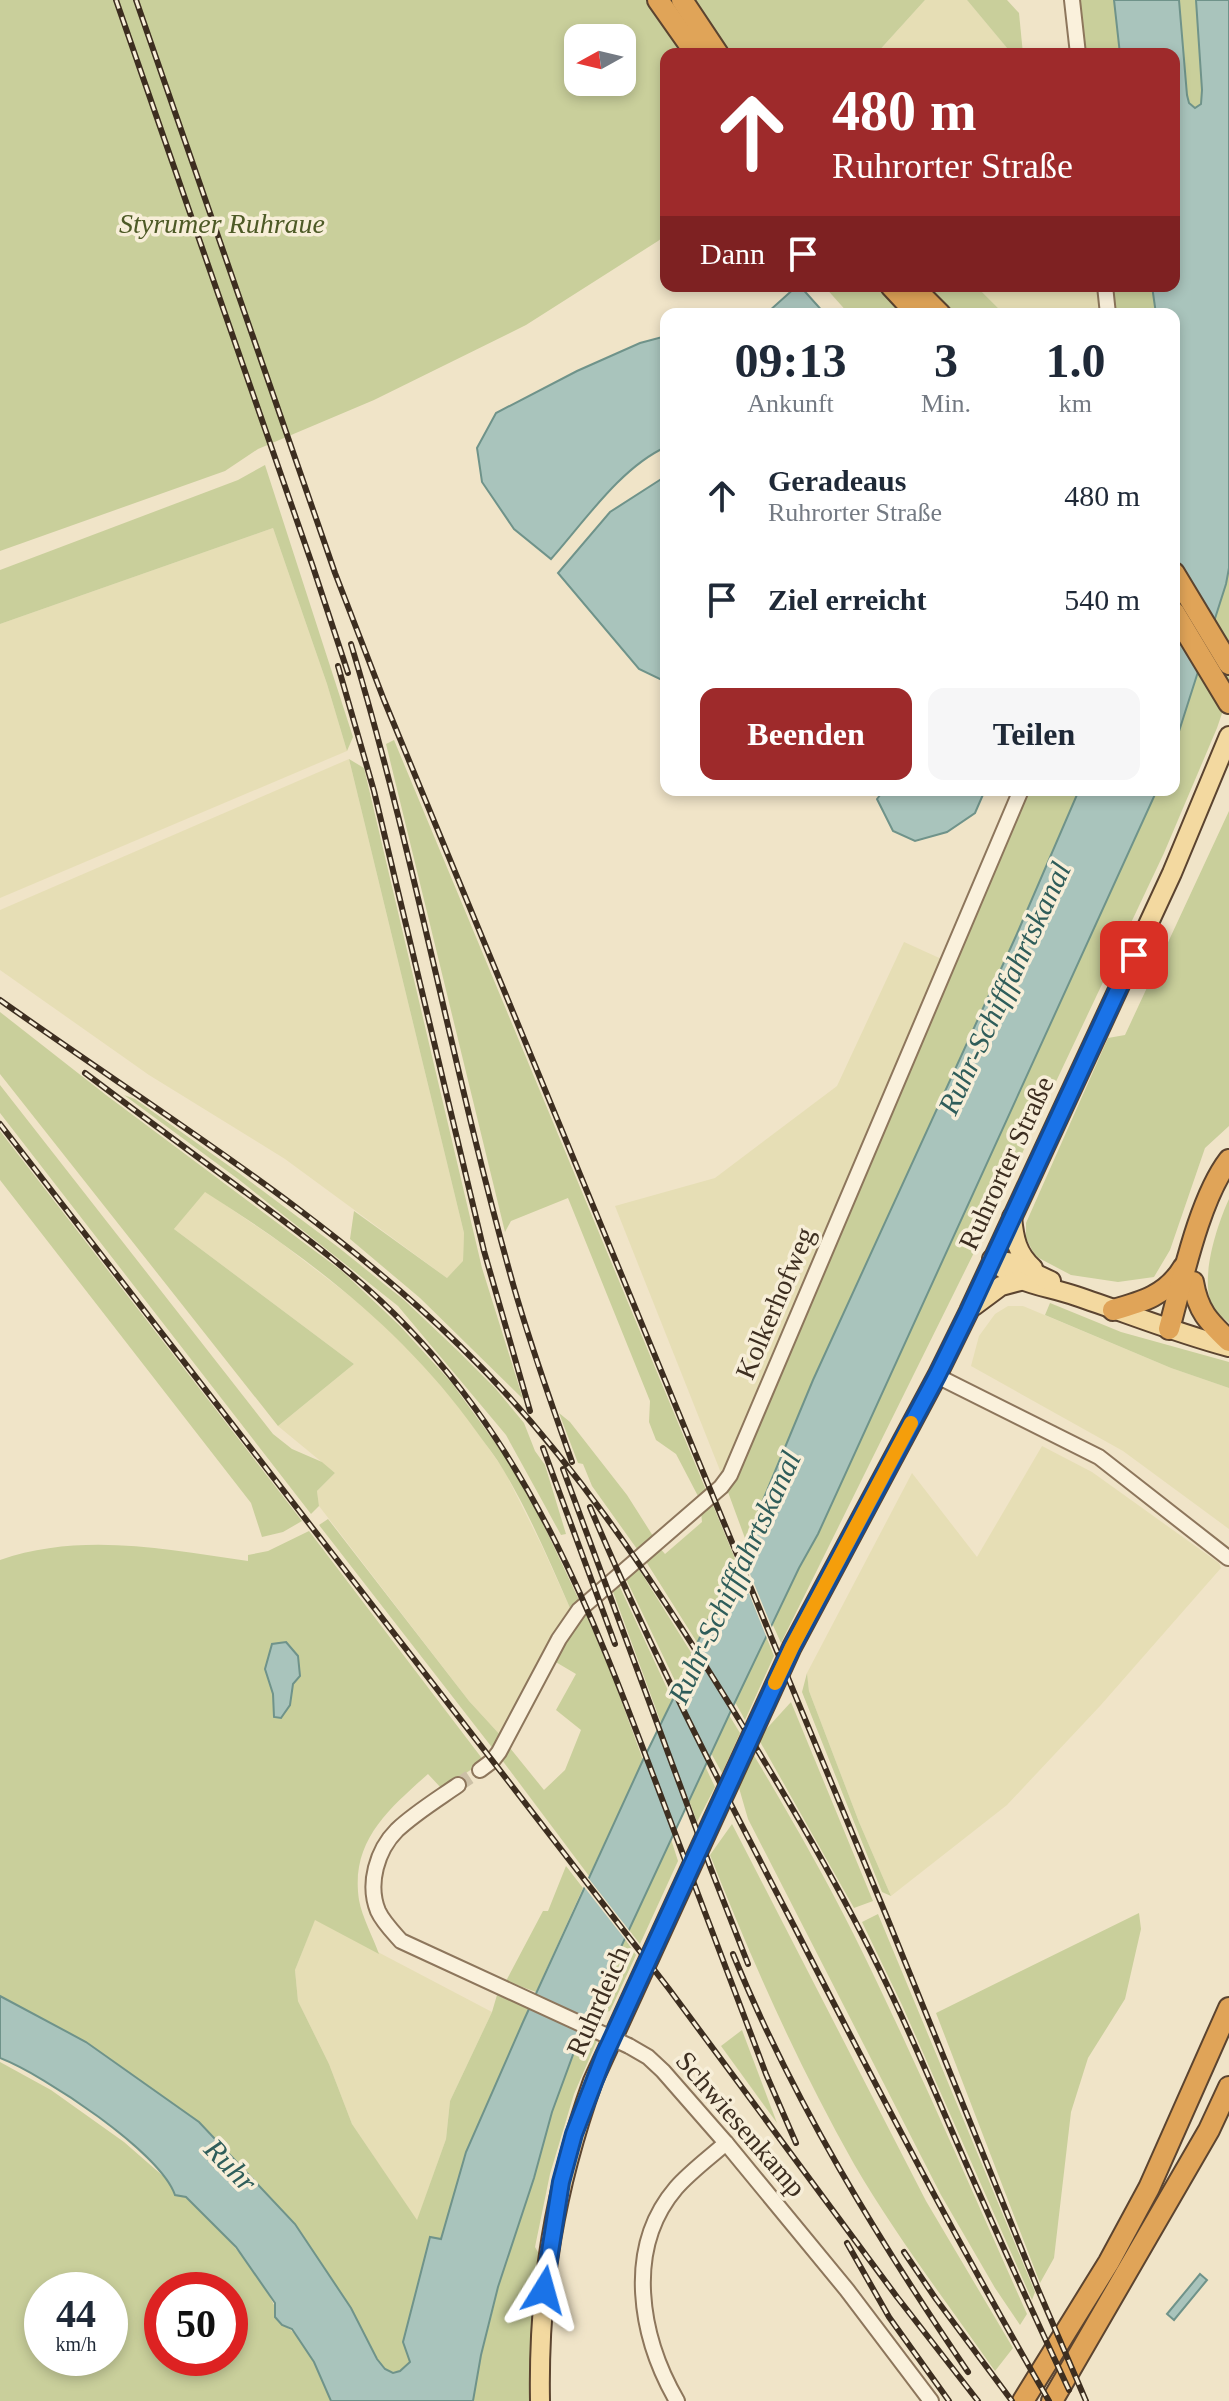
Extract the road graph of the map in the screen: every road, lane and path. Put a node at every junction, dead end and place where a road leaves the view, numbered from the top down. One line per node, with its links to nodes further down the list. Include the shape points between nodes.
1 (658, 0): 4 (highway)
2 (682, 0): 5 (highway)
3 (1072, 0): 6 (street)
4 (692, 48)
5 (714, 48)
6 (1077, 48)
7 (897, 292): 9 (highway)
8 (918, 292): 10 (highway)
9 (911, 308)
10 (934, 308)
11 (1180, 583): 13 (highway)
12 (1180, 622): 14 (highway)
13 (1229, 664)
14 (1229, 703)
15 (1229, 736): 19 (main road, Ruhrorter Straße, via 1172,873)
16 (1018, 796): 33 (street, Kolkerhofweg, via 730,1475 579,1610 499,1752)
17 (1229, 1160): 21 (highway, via 1208,1200)
18 (1229, 1177): 24 (highway, via 1206,1228)
19 (1012, 1217): 20 (main road, Ruhrorter Straße); 22 (main road, via 1019,1252)
20 (992, 1259): 22 (main road); 23 (main road); 27 (main road, Ruhrorter Straße)
21 (1187, 1261): 26 (highway, via 1162,1291); 28 (highway)
22 (1042, 1276): 25 (main road)
23 (1020, 1281): 25 (main road); 27 (main road, via 1001,1286)
24 (1193, 1282): 28 (highway); 29 (highway, via 1203,1314)
25 (1074, 1295): 26 (main road)
26 (1113, 1310): 28 (main road)
27 (969, 1311): 30 (main road, Ruhrorter Straße)
28 (1175, 1332): 29 (main road)
29 (1229, 1344)
30 (937, 1376): 31 (street, via 1099,1457); 32 (main road, Ruhrorter Straße)
31 (1228, 1558)
32 (792, 1647): 40 (main road, Ruhrdeich, via 604,2056 574,2134 544,2290)
33 (480, 1770)
34 (453, 1788): 39 (street, Schwiesenkamp, bridge, via 398,1829 381,1853 374,1893 389,1928 401,1941 648,2057)
35 (1229, 2008): 43 (highway, via 1149,2188)
36 (1229, 2087): 38 (highway)
37 (1229, 2106): 38 (highway)
38 (1209, 2130): 44 (highway)
39 (726, 2143): 41 (street, via 676,2189 647,2246 642,2277 651,2345); 42 (street, Schwiesenkamp)
40 (540, 2401)
41 (677, 2401)
42 (931, 2401)
43 (1023, 2401)
44 (1052, 2401)

